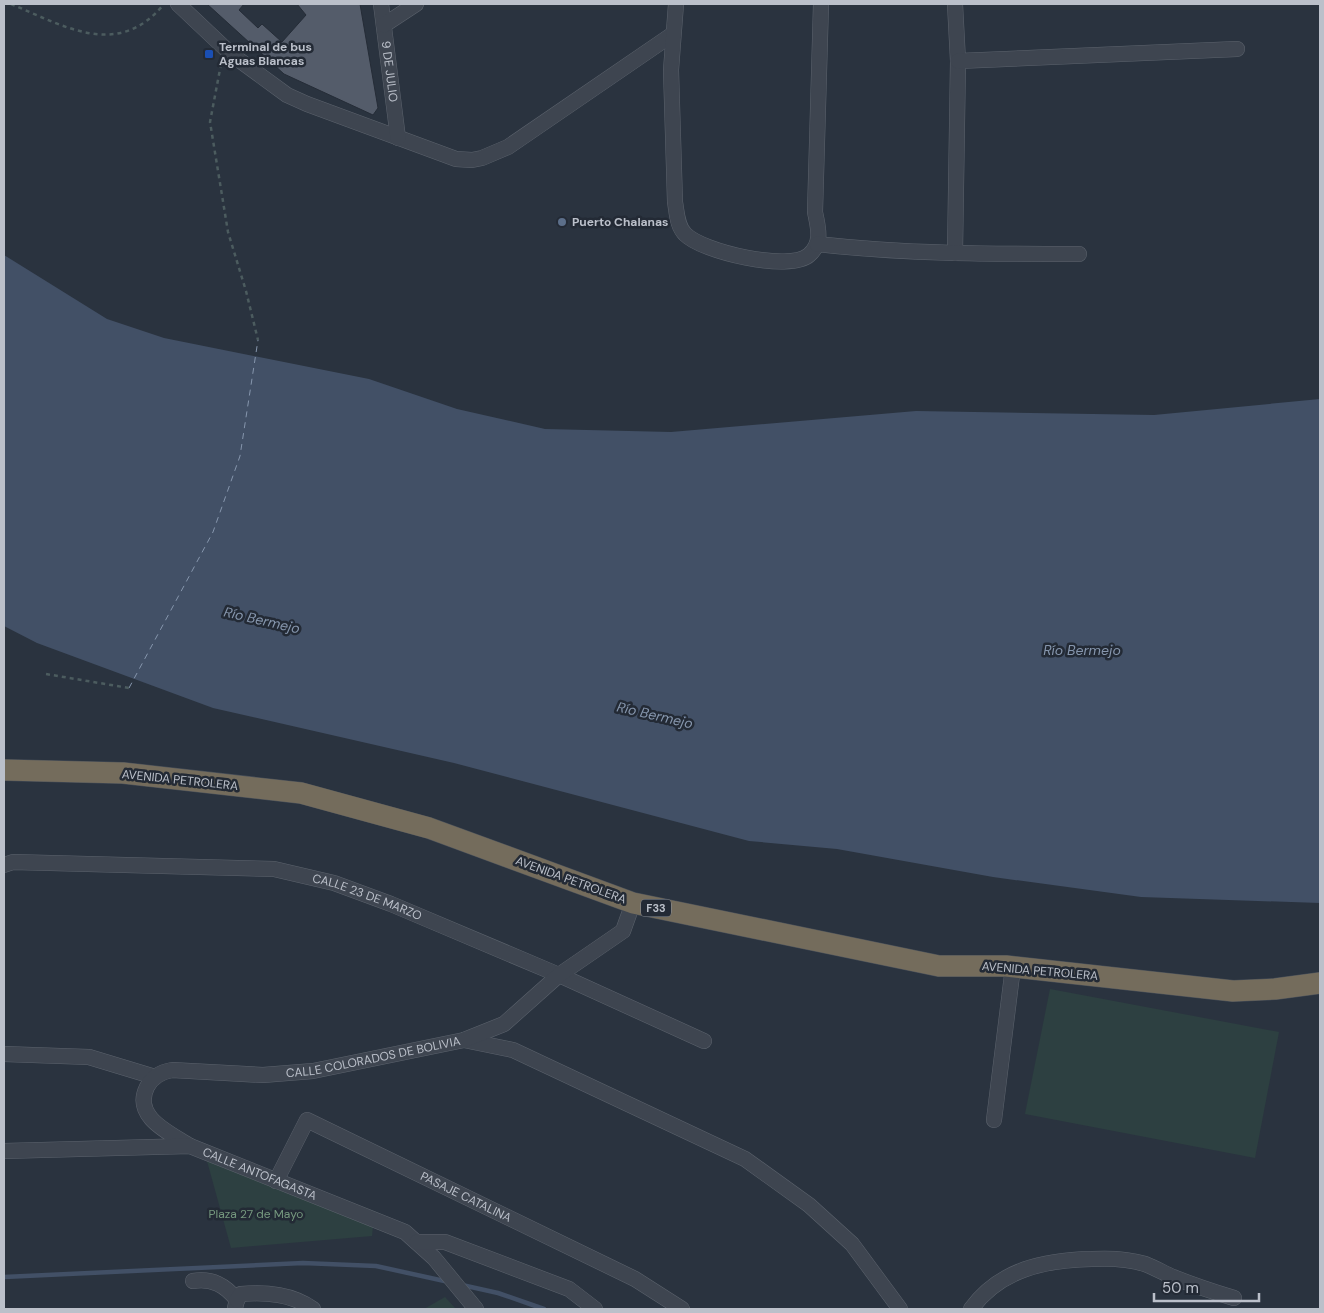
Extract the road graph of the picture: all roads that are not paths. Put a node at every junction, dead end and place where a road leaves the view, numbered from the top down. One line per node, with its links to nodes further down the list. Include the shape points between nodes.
1 (178, 4): 11 (street, via 224,48 287,95)
2 (381, 4): 7 (street, 9 DE JULIO)
3 (416, 4): 7 (street)
4 (676, 4): 8 (street)
5 (821, 4): 12 (street)
6 (954, 4): 10 (street)
7 (384, 25): 11 (street, 9 DE JULIO)
8 (673, 34): 11 (street, via 541,126 493,155 464,160); 12 (street, via 675,202 684,233 705,246 719,250 786,262 800,261)
9 (1237, 49): 10 (street)
10 (958, 61): 13 (street)
11 (398, 138)
12 (817, 244): 13 (street)
13 (955, 254): 14 (street)
14 (1079, 254)
15 (4, 770): 17 (highway, AVENIDA PETROLERA / F33, via 123,773 301,793 429,828)
16 (4, 865): 19 (street, CALLE 23 DE MARZO, via 13,862 274,869 334,883 391,904)
17 (633, 903): 18 (highway, AVENIDA PETROLERA / F33, via 939,966); 19 (street, CALLE COLORADOS DE BOLIVIA, via 622,931)
18 (1013, 967): 20 (highway, AVENIDA PETROLERA / F33, via 1232,991); 25 (street)
19 (558, 975): 21 (street, CALLE COLORADOS DE BOLIVIA, via 504,1024); 22 (street, CALLE 23 DE MARZO)
20 (1320, 983)
21 (464, 1040): 24 (street, CALLE COLORADOS DE BOLIVIA, via 313,1071 263,1075 172,1070); 37 (street, via 513,1050 745,1159 809,1205 852,1244)
22 (704, 1041)
23 (4, 1054): 24 (street, via 89,1057)
24 (155, 1077): 26 (street, via 144,1096 148,1116)
25 (994, 1120)
26 (190, 1146): 27 (street, CALLE ANTOFAGASTA); 28 (street, CALLE ANTOFAGASTA)
27 (4, 1151)
28 (276, 1180): 29 (street, CALLE ANTOFAGASTA, via 405,1232); 36 (street, PASAJE CATALINA, via 307,1120 635,1279)
29 (417, 1242): 33 (street, CALLE ANTOFAGASTA); 35 (street, via 445,1242 569,1289)
30 (193, 1281): 32 (street, via 204,1279 219,1283)
31 (1234, 1298): 38 (street, via 1200,1288 1145,1264 1112,1258 1061,1260 1025,1268 998,1282)
32 (236, 1304): 34 (street, via 242,1294 267,1294 289,1297)
33 (475, 1308)
34 (313, 1309)
35 (595, 1309)
36 (682, 1309)
37 (900, 1309)
38 (971, 1309)

